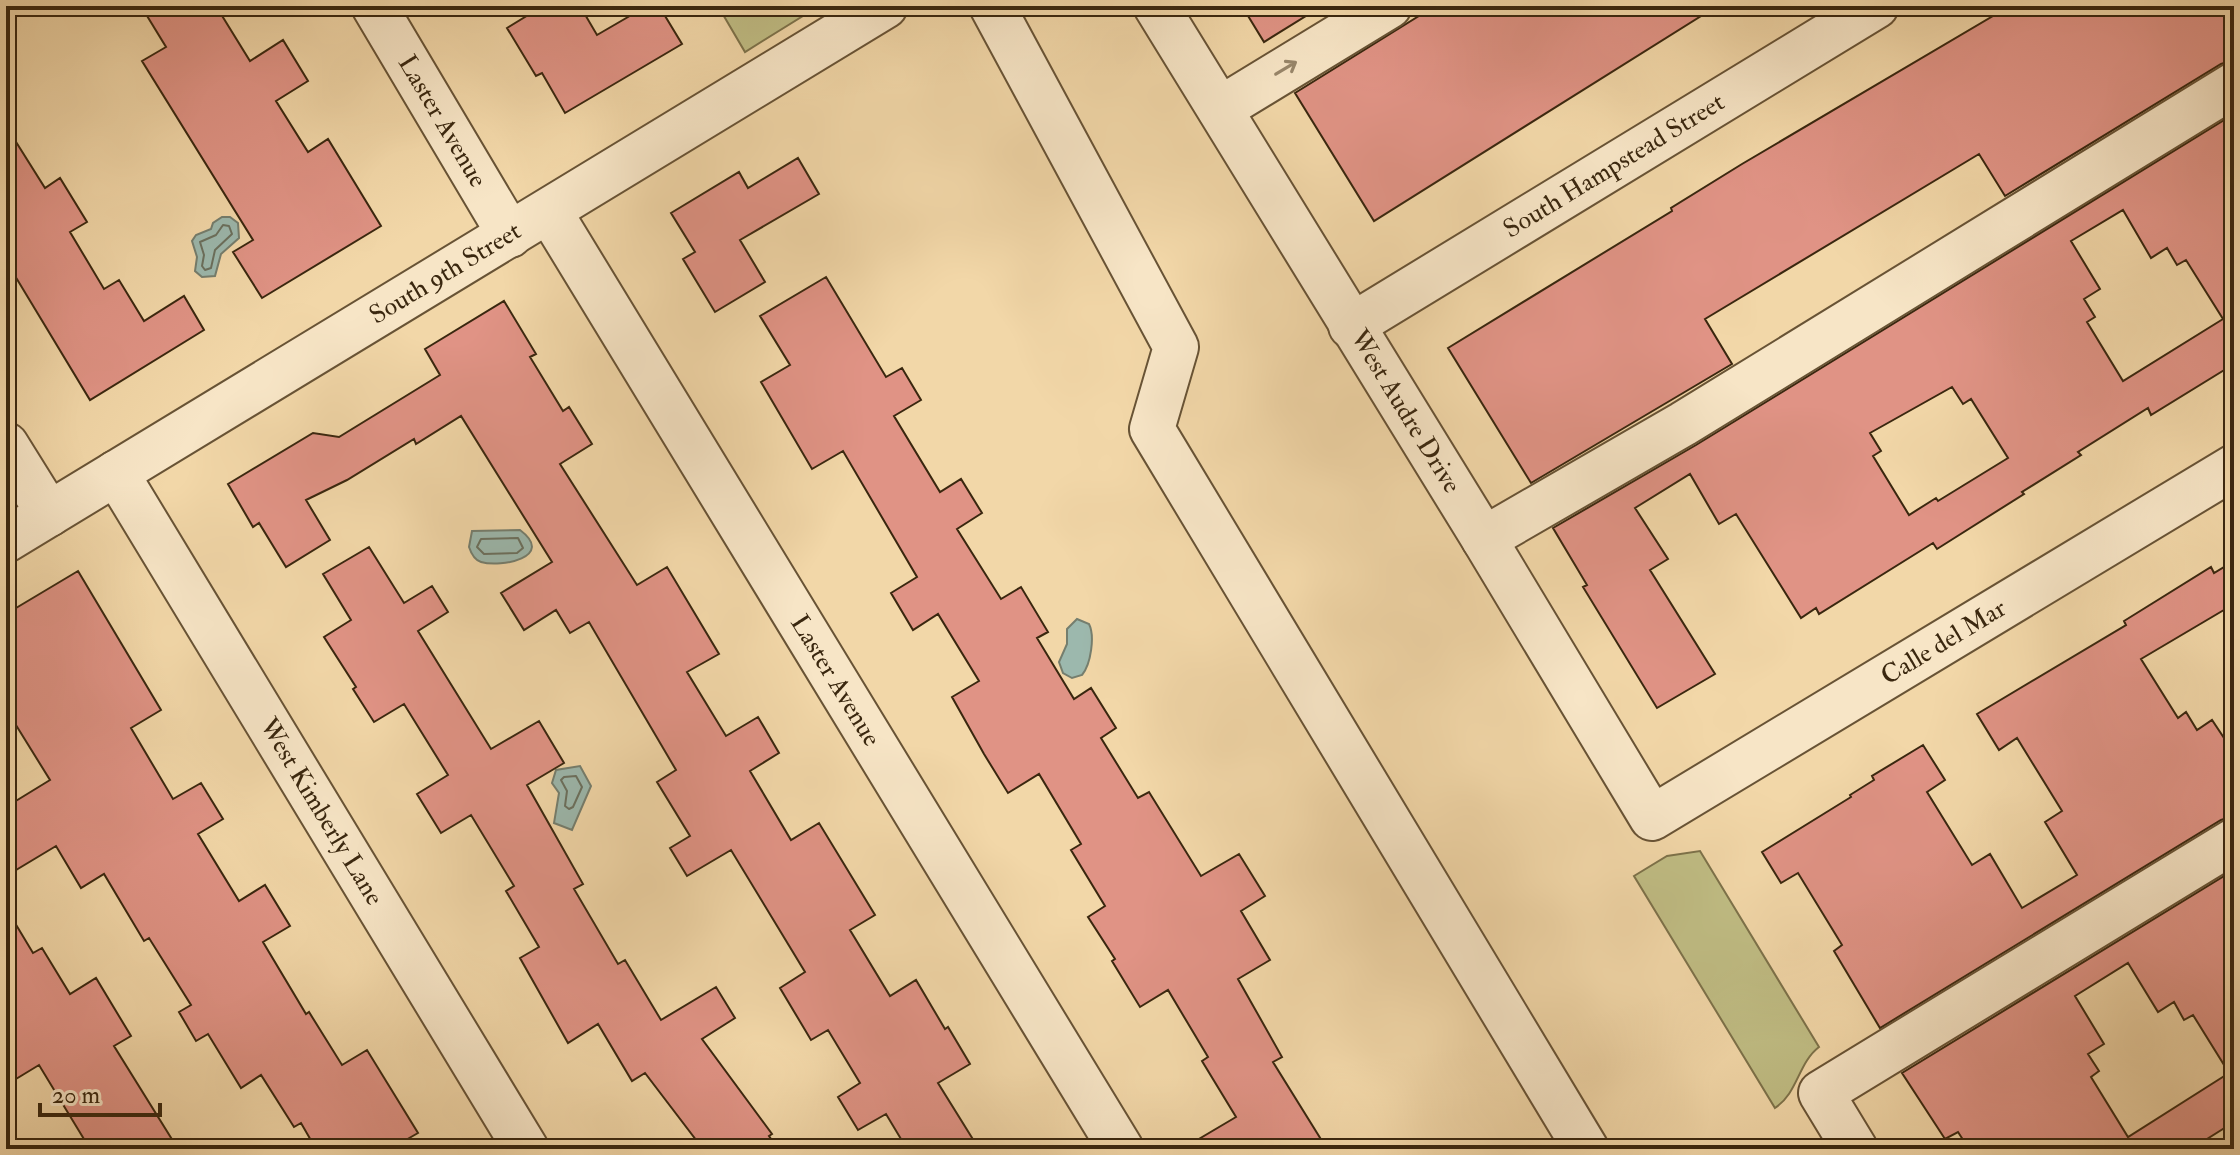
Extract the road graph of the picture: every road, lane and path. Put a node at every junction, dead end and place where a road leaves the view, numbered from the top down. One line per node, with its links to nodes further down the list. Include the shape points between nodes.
1 (374, 6): 10 (street, Laster Avenue)
2 (885, 6): 9 (street, South 9th Street)
3 (992, 6): 22 (street, via 1176,347 1152,429)
4 (1156, 6): 8 (street, West Audre Drive)
5 (1389, 6): 8 (street, one-way to 5)
6 (1876, 6): 11 (street, South Hampstead Street)
7 (2234, 85): 16 (street, via 1683,424)
8 (1220, 109): 11 (street, West Audre Drive)
9 (549, 211): 10 (street, South 9th Street); 21 (street, Laster Avenue)
10 (510, 235): 14 (street, South 9th Street)
11 (1351, 326): 16 (street, West Audre Drive)
12 (6, 445): 15 (street)
13 (2234, 467): 18 (street, Calle del Mar)
14 (116, 473): 15 (street, South 9th Street); 20 (street, West Kimberly Lane)
15 (49, 514): 17 (street, South 9th Street)
16 (1484, 539): 18 (street, West Audre Drive)
17 (6, 540)
18 (1652, 818)
19 (2234, 841): 23 (street, via 1821,1093)
20 (526, 1149)
21 (1121, 1149)
22 (1586, 1149)
23 (1855, 1149)

